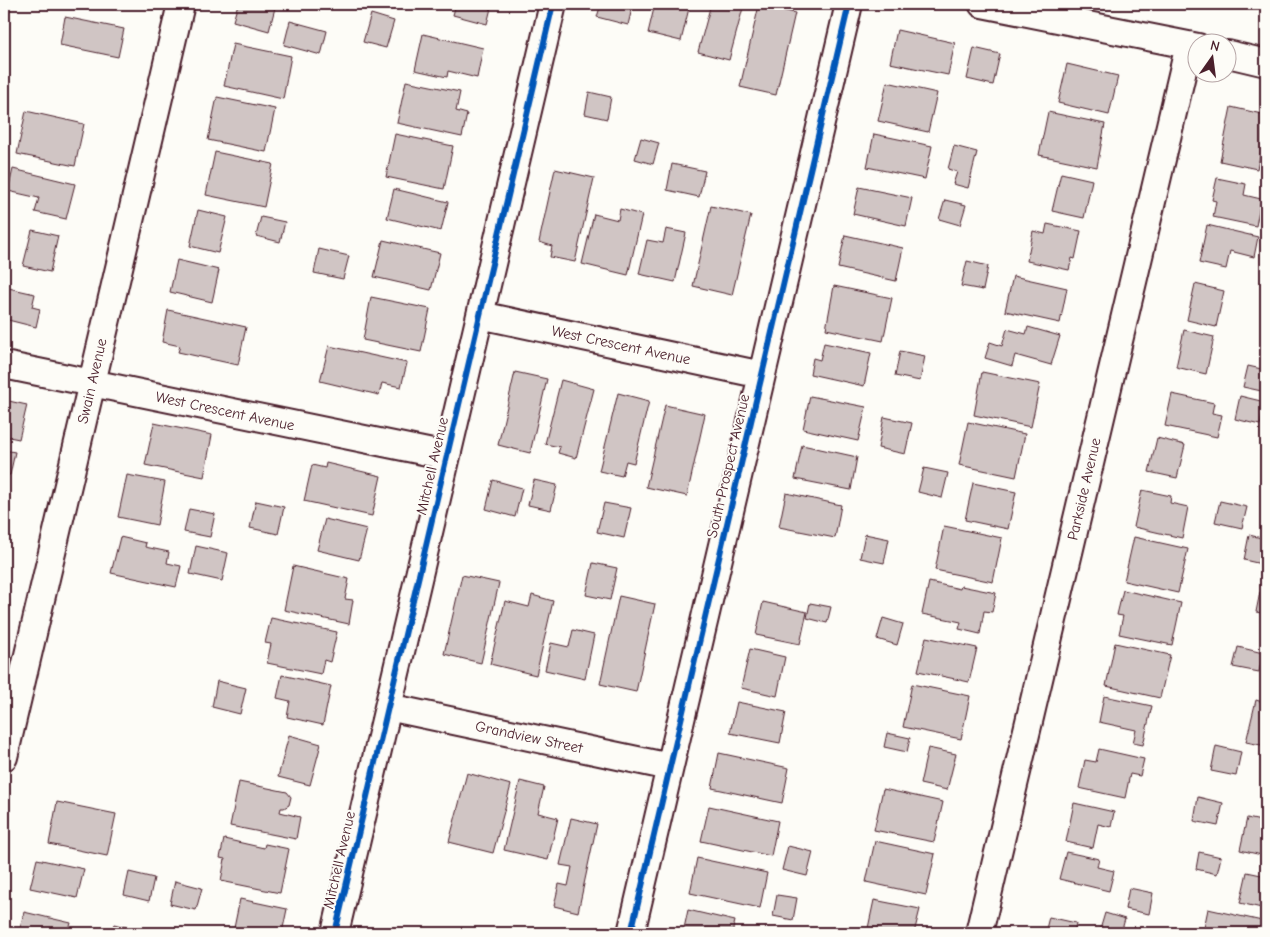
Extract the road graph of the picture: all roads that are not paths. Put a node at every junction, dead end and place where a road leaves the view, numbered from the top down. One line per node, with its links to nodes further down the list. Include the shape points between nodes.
1 (181, 4): 12 (street, Swain Avenue)
2 (553, 4): 9 (street, Mitchell Avenue)
3 (849, 4): 11 (street, South Prospect Avenue)
4 (982, 4): 5 (street)
5 (1188, 45)
6 (1238, 56): 7 (street)
7 (1266, 63)
8 (1188, 67): 19 (street, Parkside Avenue)
9 (480, 315): 11 (street, West Crescent Avenue); 13 (street, Mitchell Avenue)
10 (4, 366): 12 (street, West Crescent Avenue)
11 (762, 375): 16 (street, South Prospect Avenue)
12 (92, 383): 13 (street, West Crescent Avenue); 15 (street, Swain Avenue)
13 (447, 456): 14 (street, Mitchell Avenue)
14 (388, 708): 16 (street, Grandview Street); 17 (street, Mitchell Avenue)
15 (4, 757)
16 (670, 766): 18 (street, South Prospect Avenue)
17 (335, 933)
18 (631, 933)
19 (979, 933)

